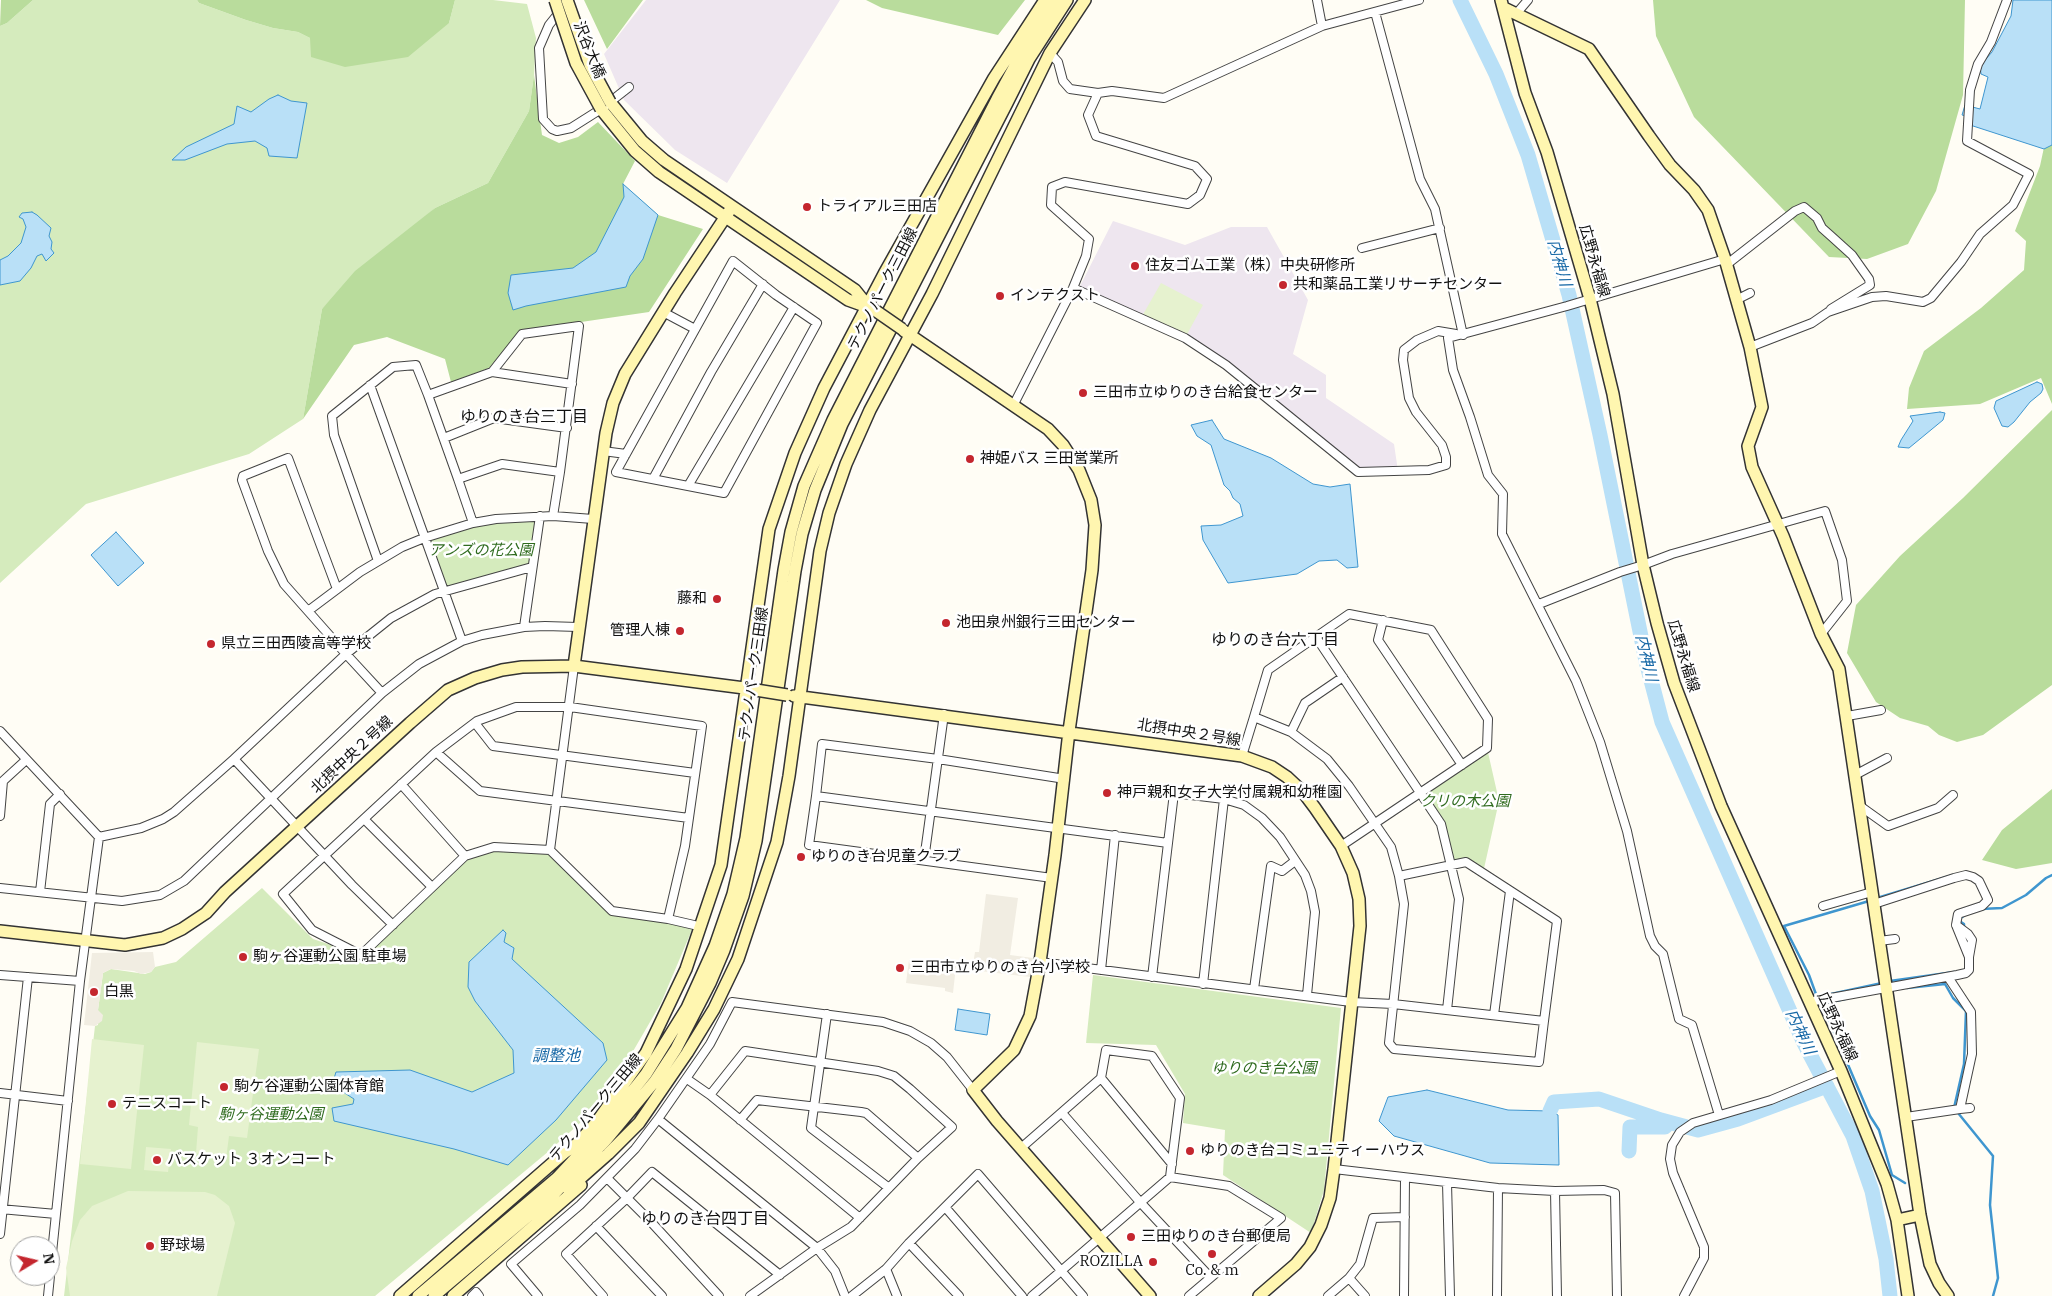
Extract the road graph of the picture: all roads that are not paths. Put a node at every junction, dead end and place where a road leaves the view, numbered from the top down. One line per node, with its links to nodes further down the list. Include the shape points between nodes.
1 (555, 0): 19 (main road, 沢谷大橋, bridge, via 576,63)
2 (568, 0): 18 (main road, 沢谷大橋, bridge, via 590,65); 19 (street, via 549,25 539,48 543,119 557,131 571,128)
3 (1045, 0): 31 (main road, via 994,78)
4 (1055, 0): 190 (main road, テクノパーク三田線, via 997,99 833,420 804,486 784,570 746,838 733,894 711,954 686,1008 646,1074 563,1171)
5 (1067, 0): 187 (main road, テクノパーク三田線, via 1020,76 842,424 815,490 795,571 756,841 743,896 724,950 676,1049 655,1081 606,1140)
6 (1085, 0): 15 (main road)
7 (1317, 0): 14 (street)
8 (1419, 0): 12 (street)
9 (1528, 0): 13 (street)
10 (2007, 0): 33 (street, via 1970,90 1967,141 2028,174 2013,206 1980,234 1932,298 1923,302 1872,297)
11 (1503, 4): 13 (main road); 28 (main road, 広野永福線, via 1525,93 1547,152)
12 (1375, 12): 14 (street); 22 (street, via 1420,179 1435,209)
13 (1516, 14): 24 (main road, via 1589,49 1670,165 1708,210)
14 (1322, 26): 17 (street, via 1164,98 1112,91)
15 (1050, 52): 17 (street, via 1070,89); 35 (main road, via 976,206)
16 (630, 87): 18 (street)
17 (1098, 93): 26 (street, via 1088,115 1096,136 1195,166 1207,179 1200,195 1188,204 1065,182 1052,187 1051,205 1089,239)
18 (610, 102): 19 (street); 20 (main road, 沢谷大橋, via 649,147)
19 (601, 109): 21 (main road, 沢谷大橋, via 641,157)
20 (732, 207): 21 (main road); 31 (main road, 沢谷大橋, via 855,290)
21 (724, 218): 31 (main road, 沢谷大橋, via 848,300); 32 (main road)
22 (1440, 228): 23 (street); 36 (street)
23 (1362, 248)
24 (1725, 262): 28 (street); 29 (main road); 33 (street, via 1804,207 1852,255 1869,279 1870,285)
25 (764, 284): 30 (street); 34 (street, via 734,261); 49 (street, via 711,372)
26 (1073, 288): 36 (street, via 1185,338 1226,365 1358,472 1429,470 1446,465 1442,445 1409,398 1404,350 1438,331); 42 (street)
27 (1750, 292): 29 (street)
28 (1587, 300): 36 (street); 58 (main road, 広野永福線, via 1613,394)
29 (1736, 300): 37 (main road)
30 (794, 307): 50 (street); 50 (street, via 817,323 724,493)
31 (872, 308): 35 (main road, bridge); 73 (main road, via 824,388 798,445 769,529)
32 (663, 312): 34 (street); 45 (main road, via 625,374 613,403)
33 (1828, 312): 37 (street, via 1812,323)
34 (695, 329): 46 (street)
35 (906, 332): 42 (main road); 75 (main road, via 846,464 829,513 811,605)
36 (1463, 335): 62 (street, via 1448,338 1453,370 1488,475 1503,494 1502,534)
37 (1750, 347): 55 (main road, via 1762,407 1748,446 1752,467)
38 (492, 372): 39 (street); 39 (street, via 522,334 580,326); 41 (street)
39 (572, 384): 43 (street)
40 (370, 385): 41 (street, via 393,367 416,365); 56 (street); 57 (street, via 332,416 334,435)
41 (428, 396): 44 (street)
42 (1014, 404): 83 (main road, via 1063,445 1079,470 1095,525 1095,549)
43 (567, 428): 44 (street, via 494,418); 47 (street)
44 (444, 438): 48 (street)
45 (603, 451): 46 (street); 53 (main road)
46 (626, 454): 49 (street, via 616,472)
47 (560, 472): 48 (street, via 502,464); 52 (street)
48 (458, 479): 54 (street)
49 (653, 479): 50 (street)
50 (688, 486)
51 (540, 516): 52 (street); 54 (street); 59 (street)
52 (553, 516): 53 (street)
53 (593, 519): 66 (main road)
54 (473, 523): 56 (street)
55 (1778, 525): 58 (street); 67 (main road); 67 (street, via 1825,511 1842,560 1847,601)
56 (424, 538): 57 (street); 61 (street)
57 (378, 561): 60 (street)
58 (1643, 565): 62 (street); 151 (main road, 広野永福線, via 1674,683 1717,797)
59 (532, 567): 61 (street); 65 (street)
60 (337, 589): 63 (street); 63 (street, via 288,458 243,476 277,571)
61 (444, 591): 69 (street); 70 (street, via 391,618)
62 (1538, 604): 170 (street, via 1576,681 1600,742 1627,831 1650,936 1663,954 1679,1019 1692,1025)
63 (308, 611): 70 (street)
64 (1383, 620): 68 (street, via 1349,614); 92 (street, via 1378,640); 92 (street, via 1431,630 1488,719 1487,748)
65 (524, 627): 66 (street); 69 (street)
66 (578, 627): 71 (main road)
67 (1821, 634): 79 (main road, via 1840,669)
68 (1316, 637): 72 (street); 80 (street, via 1268,670)
69 (462, 641): 74 (street, via 419,664)
70 (346, 654): 74 (street); 89 (street)
71 (574, 666): 73 (main road, 北摂中央２号線); 76 (street); 110 (main road, 北摂中央２号線, via 502,670 448,690)
72 (1342, 677): 84 (street, via 1305,703); 97 (street)
73 (751, 689): 75 (main road, 北摂中央２号線, bridge); 174 (main road, via 721,865 686,970 646,1053)
74 (382, 693): 101 (street)
75 (800, 697): 78 (main road, 北摂中央２号線); 176 (main road, via 777,842 738,960 714,1009 687,1053 639,1123)
76 (570, 707): 81 (street, via 516,708); 86 (street); 93 (street, via 702,726)
77 (1881, 710): 79 (street)
78 (944, 714): 83 (main road, 北摂中央２号線); 90 (street)
79 (1847, 716): 94 (main road)
80 (1254, 717): 84 (street); 87 (street)
81 (475, 723): 85 (street); 86 (street, via 493,746)
82 (0, 731): 91 (street)
83 (1069, 731): 87 (main road, 北摂中央２号線); 95 (main road)
84 (1291, 732): 109 (street, via 1327,759)
85 (436, 752): 96 (street); 103 (street, via 480,791)
86 (564, 755): 93 (street); 103 (street)
87 (1242, 756): 115 (main road, 北摂中央２号線, via 1272,767 1287,777 1316,808)
88 (1887, 758): 94 (street)
89 (234, 759): 101 (street); 113 (street, via 163,819)
90 (938, 759): 95 (street); 100 (street, via 822,744); 105 (street)
91 (26, 760): 98 (street); 106 (street, via 3,780)
92 (1462, 765): 97 (street)
93 (695, 773): 107 (street)
94 (1855, 775): 104 (main road)
95 (1065, 779): 111 (main road)
96 (401, 784): 108 (street); 118 (street)
97 (1421, 792): 109 (street); 121 (street, via 1441,824)
98 (60, 794): 113 (street); 127 (street, via 50,804)
99 (1953, 795): 104 (street, via 1938,808 1888,826)
100 (816, 796): 105 (street); 119 (street, via 809,846)
101 (272, 798): 110 (street); 129 (street, via 184,881 160,896 122,901)
102 (1224, 799): 114 (street, via 1174,793); 120 (street, via 1244,805 1262,818 1280,837); 146 (street)
103 (558, 802): 107 (street); 116 (street)
104 (1860, 806): 128 (main road)
105 (931, 810): 111 (street); 119 (street)
106 (0, 816)
107 (689, 818): 132 (street)
108 (364, 819): 117 (street); 125 (street)
109 (1374, 823): 115 (street); 122 (street, via 1391,847)
110 (298, 826): 117 (street); 137 (main road, 北摂中央２号線, via 206,913 182,929 163,938 136,944)
111 (1058, 828): 112 (street); 123 (main road)
112 (1116, 835): 114 (street); 140 (street)
113 (99, 837): 129 (street)
114 (1168, 843): 143 (street)
115 (1341, 846): 150 (main road, 北摂中央２号線, via 1353,873 1359,899 1360,926)
116 (550, 850): 118 (street, via 494,847); 132 (street, via 612,911)
117 (324, 856): 133 (street); 133 (street, via 283,894 312,930 361,955)
118 (465, 856): 125 (street)
119 (924, 860): 123 (street)
120 (1295, 861): 148 (street, via 1282,871 1271,866); 149 (street, via 1305,875 1315,912)
121 (1451, 865): 122 (street); 126 (street, via 1466,862); 153 (street, via 1459,899)
122 (1399, 876): 152 (street, via 1404,904)
123 (1052, 878): 139 (main road)
124 (0, 888): 127 (street)
125 (432, 888): 133 (street)
126 (1510, 891): 155 (street); 156 (street, via 1557,921)
127 (40, 892): 129 (street)
128 (1872, 892): 130 (main road); 131 (street)
129 (91, 897): 137 (street)
130 (1874, 904): 138 (main road); 144 (street, via 1966,875 1979,881 1988,900 1982,906 1958,914 1956,925 1969,957 1969,970)
131 (1823, 906)
132 (668, 919): 134 (street)
133 (392, 925)
134 (694, 925)
135 (0, 931): 137 (main road, 北摂中央２号線)
136 (1895, 939): 138 (street)
137 (85, 942): 145 (street)
138 (1879, 942): 147 (main road)
139 (1040, 962): 140 (street); 161 (main road, via 1030,1016 1022,1035 1005,1061)
140 (1101, 970): 143 (street)
141 (0, 974): 142 (street)
142 (28, 977): 145 (street); 163 (street)
143 (1152, 977): 146 (street)
144 (1948, 977): 147 (street); 168 (street, via 1971,1012 1972,1054)
145 (80, 982): 165 (street)
146 (1203, 984): 148 (street)
147 (1886, 987): 151 (street); 171 (main road)
148 (1254, 989): 149 (street)
149 (1307, 995): 150 (street)
150 (1351, 1002): 152 (street); 179 (main road, 北摂中央２号線)
151 (1809, 1002): 158 (main road, 広野永福線)
152 (1393, 1004): 153 (street); 156 (street, via 1389,1042 1394,1049 1539,1062)
153 (1447, 1010): 155 (street)
154 (828, 1014): 157 (street); 159 (street, via 732,1002); 161 (street, via 882,1022 910,1031 947,1057)
155 (1494, 1015): 156 (street)
156 (1544, 1021)
157 (821, 1061): 164 (street, via 745,1051); 166 (street); 177 (street, via 894,1076 952,1128)
158 (1839, 1072): 170 (street, via 1799,1090); 197 (main road, 広野永福線, via 1887,1184)
159 (687, 1078): 164 (street); 172 (street)
160 (1101, 1078): 169 (street); 178 (street); 178 (street, via 1106,1050 1152,1056 1180,1098)
161 (973, 1090): 175 (main road)
162 (0, 1093): 163 (street)
163 (15, 1095): 165 (street); 192 (street)
164 (710, 1095): 173 (street)
165 (68, 1102): 193 (street)
166 (814, 1107): 173 (street, via 758,1100); 177 (street, via 866,1113); 184 (street, via 811,1128)
167 (1970, 1108): 168 (street)
168 (1960, 1109): 171 (street)
169 (1062, 1113): 175 (street); 189 (street)
170 (1719, 1115): 237 (street, via 1693,1123 1680,1132 1672,1145 1673,1173 1704,1247 1702,1263)
171 (1906, 1117): 194 (main road)
172 (658, 1120): 182 (street); 203 (street)
173 (740, 1120): 196 (street)
174 (578, 1143): 190 (main road, via 534,1189); 209 (main road)
175 (1021, 1148): 201 (main road)
176 (608, 1154): 187 (main road, via 573,1185); 212 (main road, via 591,1176)
177 (918, 1158): 184 (street)
178 (1172, 1164): 180 (street)
179 (1334, 1169): 181 (street); 229 (main road, 北摂中央２号線, via 1330,1198 1310,1247 1296,1264)
180 (1170, 1177): 189 (street); 207 (street, via 1229,1186 1281,1218)
181 (1405, 1178): 183 (street); 195 (street)
182 (608, 1179): 188 (street); 215 (street, via 511,1264)
183 (1447, 1183): 185 (street); 233 (street)
184 (889, 1188): 196 (street)
185 (1498, 1188): 186 (street); 234 (street)
186 (1555, 1191): 235 (street); 236 (street, via 1604,1190 1615,1193)
187 (553, 1195): 211 (main road, テクノパーク三田線)
188 (627, 1198): 198 (street); 206 (street, via 652,1172); 218 (street)
189 (1140, 1202): 201 (street); 207 (street)
190 (524, 1206): 210 (main road, テクノパーク三田線)
191 (945, 1207): 202 (street); 205 (street, via 978,1174); 224 (street)
192 (1, 1209): 193 (street); 199 (street)
193 (56, 1214): 200 (street)
194 (1920, 1215): 197 (main road); 239 (main road, via 1930,1264)
195 (1405, 1217): 208 (street, via 1372,1218 1360,1264); 232 (street)
196 (860, 1218): 203 (street)
197 (1897, 1220): 238 (main road, 広野永福線)
198 (596, 1226): 216 (street, via 566,1254); 217 (street)
199 (0, 1234)
200 (54, 1236)
201 (1100, 1236): 205 (street); 227 (main road)
202 (909, 1242): 204 (street); 223 (street)
203 (817, 1248): 206 (street); 220 (street, via 834,1271)
204 (886, 1269): 221 (street); 222 (street)
205 (1061, 1270): 225 (street); 226 (street)
206 (780, 1275): 219 (street)
207 (1210, 1277): 228 (street)
208 (1349, 1278): 230 (street); 231 (street)
209 (400, 1296)
210 (418, 1296)
211 (434, 1296)
212 (453, 1296)
213 (472, 1296): 214 (street, via 476,1292)
214 (479, 1296)
215 (538, 1296)
216 (603, 1296)
217 (662, 1296)
218 (720, 1296)
219 (750, 1296)
220 (845, 1296)
221 (852, 1296)
222 (897, 1296)
223 (959, 1296)
224 (1022, 1296)
225 (1032, 1296)
226 (1083, 1296)
227 (1150, 1296)
228 (1189, 1296)
229 (1259, 1296)
230 (1328, 1296)
231 (1365, 1296)
232 (1404, 1296)
233 (1450, 1296)
234 (1498, 1296)
235 (1557, 1296)
236 (1617, 1296)
237 (1684, 1296)
238 (1908, 1296)
239 (1948, 1296)

